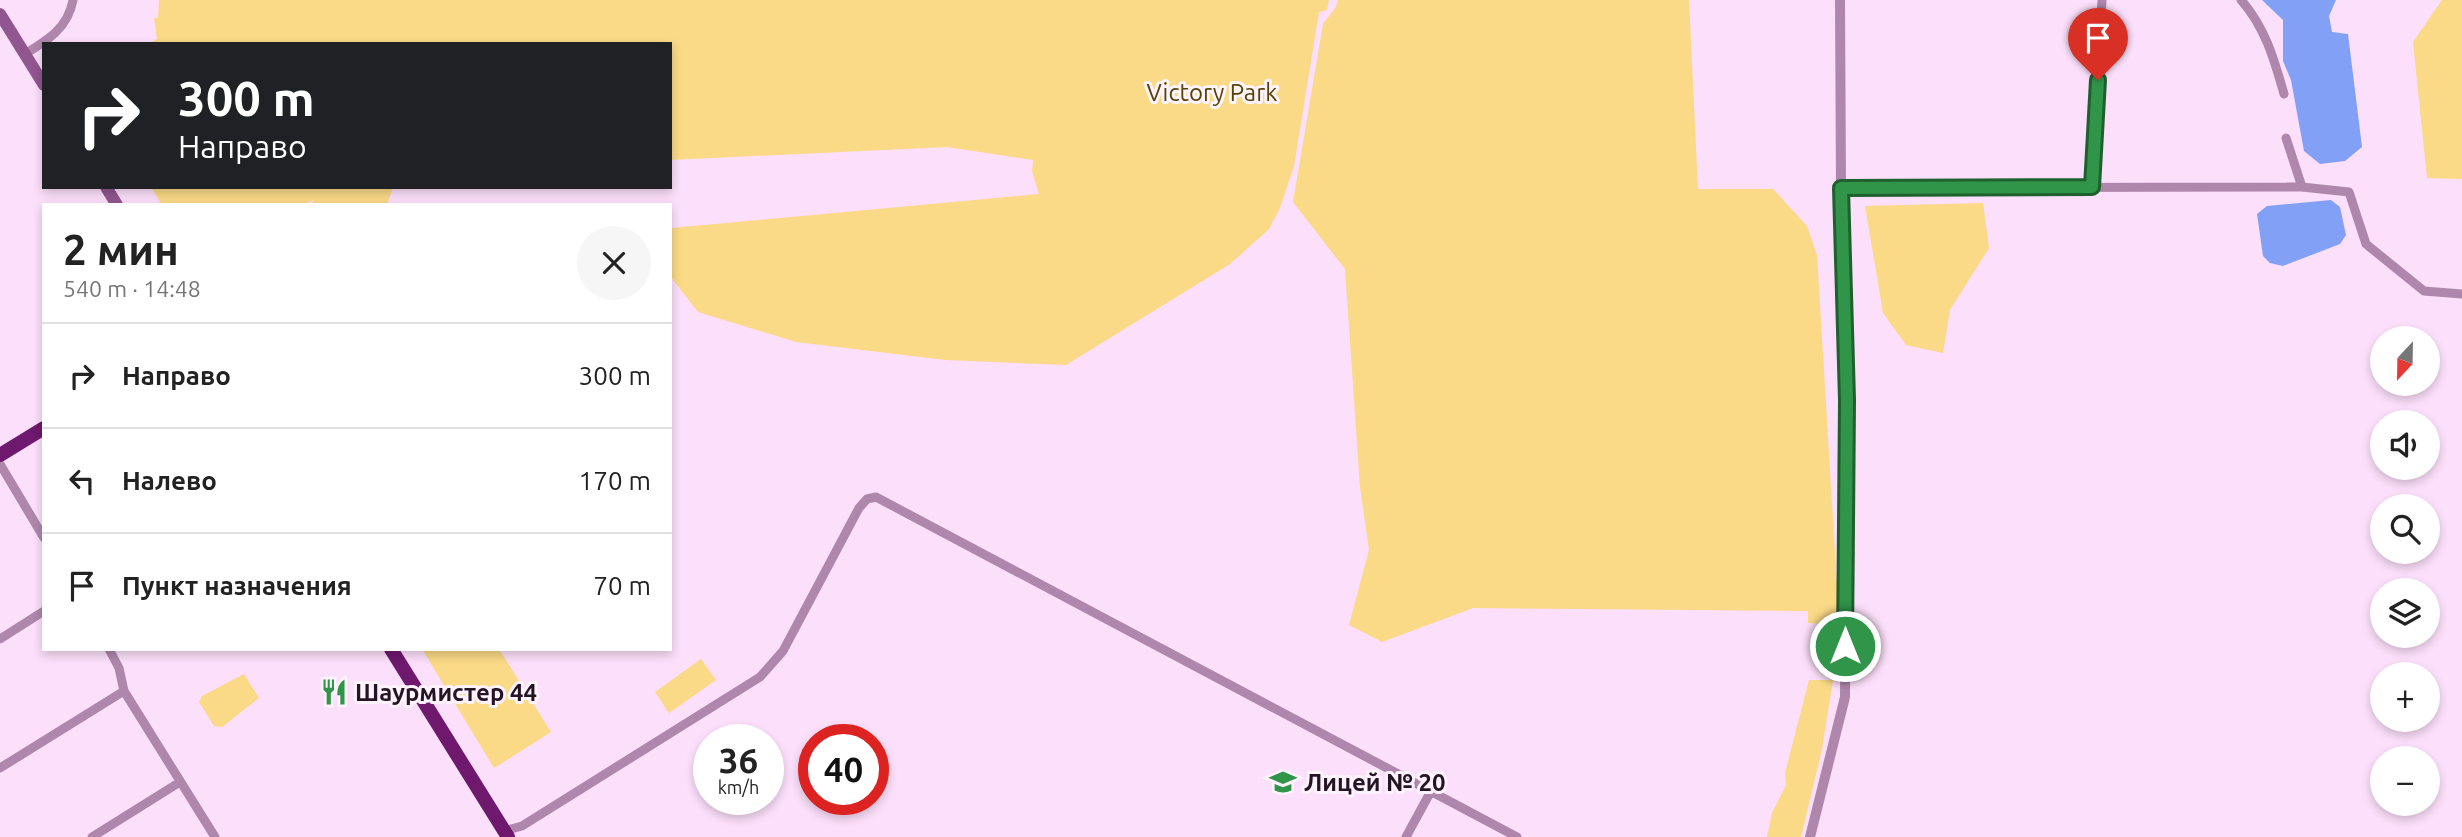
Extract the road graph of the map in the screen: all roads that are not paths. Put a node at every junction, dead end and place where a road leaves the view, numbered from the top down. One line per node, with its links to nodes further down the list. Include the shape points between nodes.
1 (73, 0): 6 (street, via 58,32)
2 (1839, 0): 14 (street)
3 (2102, 0): 12 (street)
4 (2241, 0): 10 (street, via 2270,46)
5 (0, 14): 8 (main road)
6 (43, 42)
7 (42, 43): 8 (street)
8 (25, 54): 9 (main road)
9 (42, 82)
10 (2284, 94)
11 (2286, 138): 13 (street)
12 (2092, 187): 13 (street); 14 (street)
13 (2302, 187): 15 (street, via 2349,192 2367,244 2424,291)
14 (1841, 188): 33 (street, via 1847,400 1845,697)
15 (2462, 294)
16 (42, 429): 17 (highway)
17 (0, 456)
18 (0, 464): 19 (street)
19 (42, 535)
20 (42, 612): 21 (street)
21 (0, 639)
22 (110, 651): 24 (street)
23 (392, 651): 28 (highway)
24 (124, 691): 25 (street); 26 (street)
25 (0, 768)
26 (180, 782): 29 (street); 30 (street)
27 (1431, 791): 28 (street, via 876,498 867,499 859,508 783,651 760,677); 31 (street); 32 (street)
28 (506, 834)
29 (92, 837)
30 (215, 837)
31 (1406, 837)
32 (1517, 837)
33 (1810, 837)

